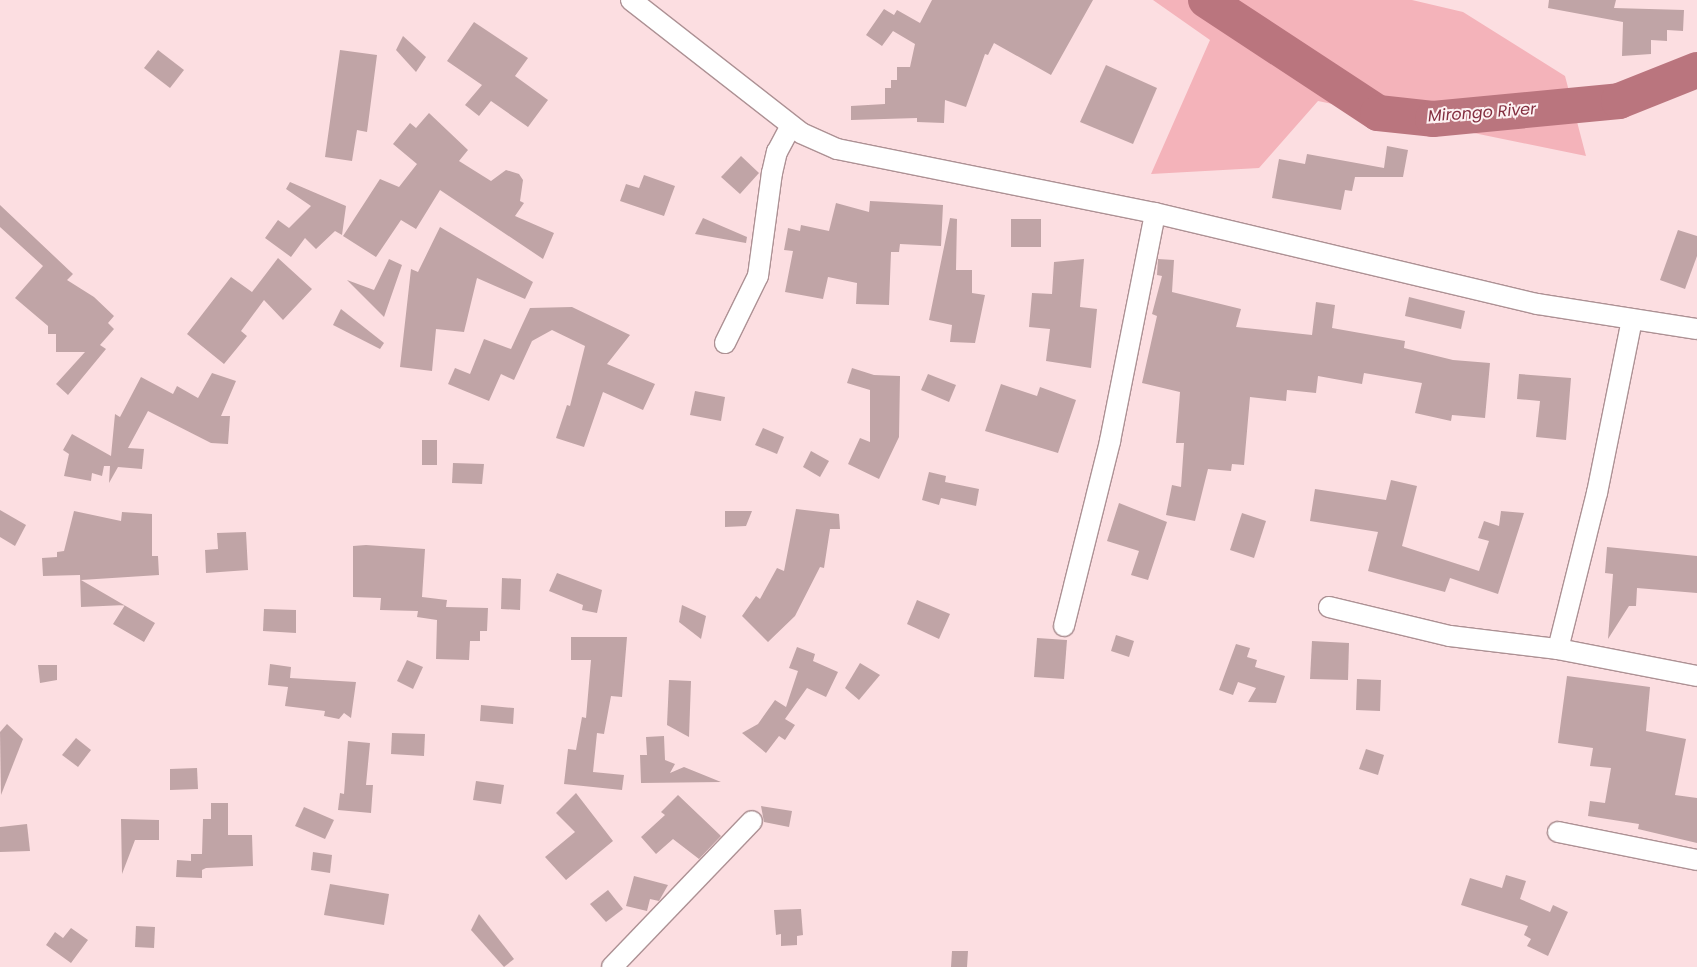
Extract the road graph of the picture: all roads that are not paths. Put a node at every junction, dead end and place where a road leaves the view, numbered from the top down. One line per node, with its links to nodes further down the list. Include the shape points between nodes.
1 (630, 0): 2 (street)
2 (791, 126): 3 (street, via 837,149); 6 (street, via 777,152 772,172 758,276)
3 (1155, 213): 4 (street, via 1537,304); 8 (street, via 1110,440)
4 (1632, 320): 5 (street); 9 (street, via 1597,493)
5 (1697, 329)
6 (725, 343)
7 (1329, 607): 9 (street, via 1450,636)
8 (1064, 626)
9 (1558, 650): 10 (street)
10 (1697, 676)
11 (752, 821): 14 (street)
12 (1558, 832): 13 (street)
13 (1697, 860)
14 (612, 967)

